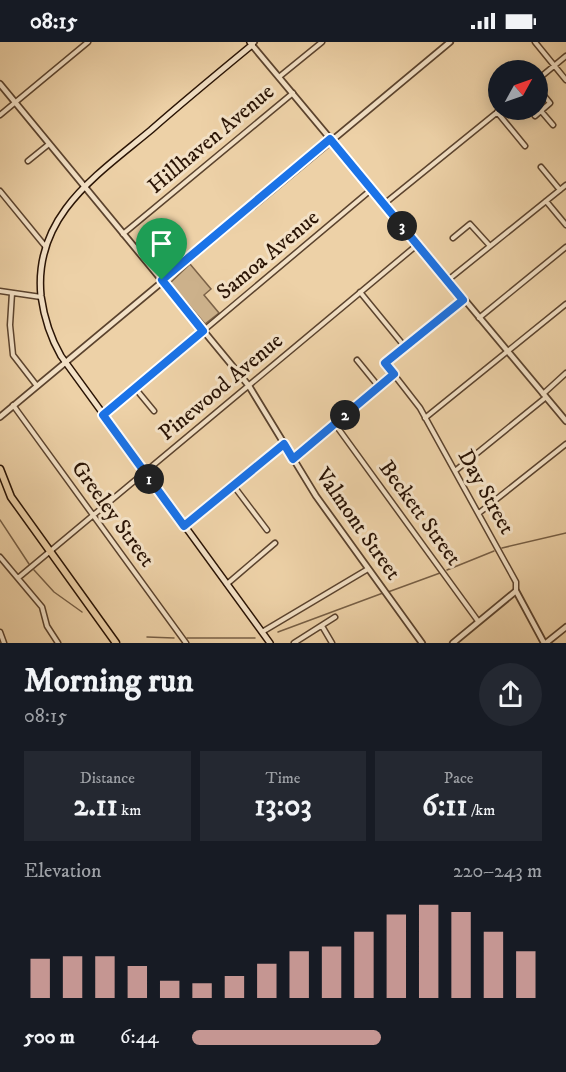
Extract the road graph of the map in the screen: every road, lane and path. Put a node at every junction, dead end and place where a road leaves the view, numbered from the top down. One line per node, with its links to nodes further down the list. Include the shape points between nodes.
1 (88, 42): 13 (street)
2 (322, 42): 9 (street, Hillhaven Avenue)
3 (450, 42): 19 (street)
4 (535, 42): 7 (street)
5 (252, 43): 9 (street); 25 (main road)
6 (566, 56): 7 (street)
7 (554, 66): 8 (street); 10 (street)
8 (548, 71)
9 (279, 77): 12 (street)
10 (566, 80)
11 (0, 84): 13 (street, Valmont Street)
12 (292, 93): 19 (street); 32 (street, Hillhaven Avenue)
13 (15, 103): 14 (street); 20 (street, Valmont Street)
14 (0, 115)
15 (548, 119): 18 (street)
16 (488, 120): 30 (street)
17 (506, 120): 21 (street)
18 (553, 125)
19 (330, 139): 26 (street); 38 (street)
20 (49, 144): 22 (street); 25 (street, Valmont Street)
21 (525, 146)
22 (28, 161)
23 (541, 167): 27 (street)
24 (566, 185): 27 (street)
25 (84, 186): 32 (street, Valmont Street); 35 (main road, via 58,216)
26 (372, 189): 30 (street); 47 (street, Samoa Avenue)
27 (560, 190): 29 (street)
28 (0, 191): 35 (street)
29 (546, 201): 31 (street); 36 (street)
30 (384, 204): 34 (street)
31 (566, 225)
32 (123, 234): 38 (street, Valmont Street)
33 (453, 238): 36 (street, via 470,224)
34 (417, 244): 39 (street); 41 (street, Pinewood Avenue)
35 (45, 246): 43 (main road)
36 (490, 246): 39 (street)
37 (566, 247): 46 (street)
38 (162, 280): 47 (street, Valmont Street); 51 (street)
39 (448, 280): 44 (street)
40 (0, 291): 42 (street)
41 (360, 292): 48 (street); 55 (street, Pinewood Avenue)
42 (12, 293): 43 (street); 54 (street, via 13,355)
43 (41, 297): 51 (main road, via 50,334)
44 (463, 300): 46 (street); 48 (street)
45 (566, 304): 49 (street)
46 (478, 318): 49 (street)
47 (203, 331): 55 (street, Valmont Street); 57 (street, Samoa Avenue)
48 (405, 347): 53 (street, Day Street, via 385,363)
49 (506, 352): 58 (street); 63 (street)
50 (357, 360): 56 (street)
51 (65, 362): 54 (street); 61 (main road)
52 (566, 373): 58 (street)
53 (394, 374): 56 (street); 63 (street, Day Street)
54 (37, 386): 59 (street)
55 (249, 386): 66 (street, Valmont Street); 71 (street, Pinewood Avenue)
56 (379, 387): 65 (street)
57 (135, 388): 60 (street); 61 (street, Samoa Avenue)
58 (543, 396): 64 (street); 70 (street)
59 (13, 405): 62 (street); 74 (street, Greeley Street)
60 (154, 411)
61 (103, 415): 71 (main road)
62 (0, 417)
63 (425, 418): 70 (street, Day Street)
64 (566, 422)
65 (335, 424): 68 (street); 85 (street, Beckett Street)
66 (284, 444): 68 (street, Valmont Street); 72 (street)
67 (566, 444): 73 (street)
68 (293, 459): 80 (street, Valmont Street)
69 (0, 469): 78 (main road, via 11,497)
70 (455, 471): 73 (street, Day Street)
71 (144, 472): 74 (street, Pinewood Avenue); 75 (main road)
72 (233, 485): 75 (street); 76 (street)
73 (479, 513): 83 (street, Day Street, via 516,582)
74 (93, 514): 78 (street, Pinewood Avenue); 93 (street, Greeley Street)
75 (184, 526): 82 (main road)
76 (267, 530)
77 (275, 543): 82 (street)
78 (50, 551): 81 (street, Pinewood Avenue); 92 (main road)
79 (0, 557): 81 (street)
80 (368, 569): 89 (street); 97 (street, Valmont Street)
81 (18, 578): 91 (street, via 42,608)
82 (227, 584): 89 (main road)
83 (516, 591): 85 (street); 99 (street, Day Street)
84 (335, 617): 86 (street)
85 (478, 621): 98 (street)
86 (322, 627): 95 (street); 96 (street)
87 (566, 627): 99 (street)
88 (0, 632): 90 (street)
89 (262, 632): 94 (main road)
90 (4, 643)
91 (58, 643)
92 (116, 643)
93 (186, 643)
94 (269, 643)
95 (294, 643)
96 (332, 643)
97 (422, 643)
98 (453, 643)
99 (545, 643)

